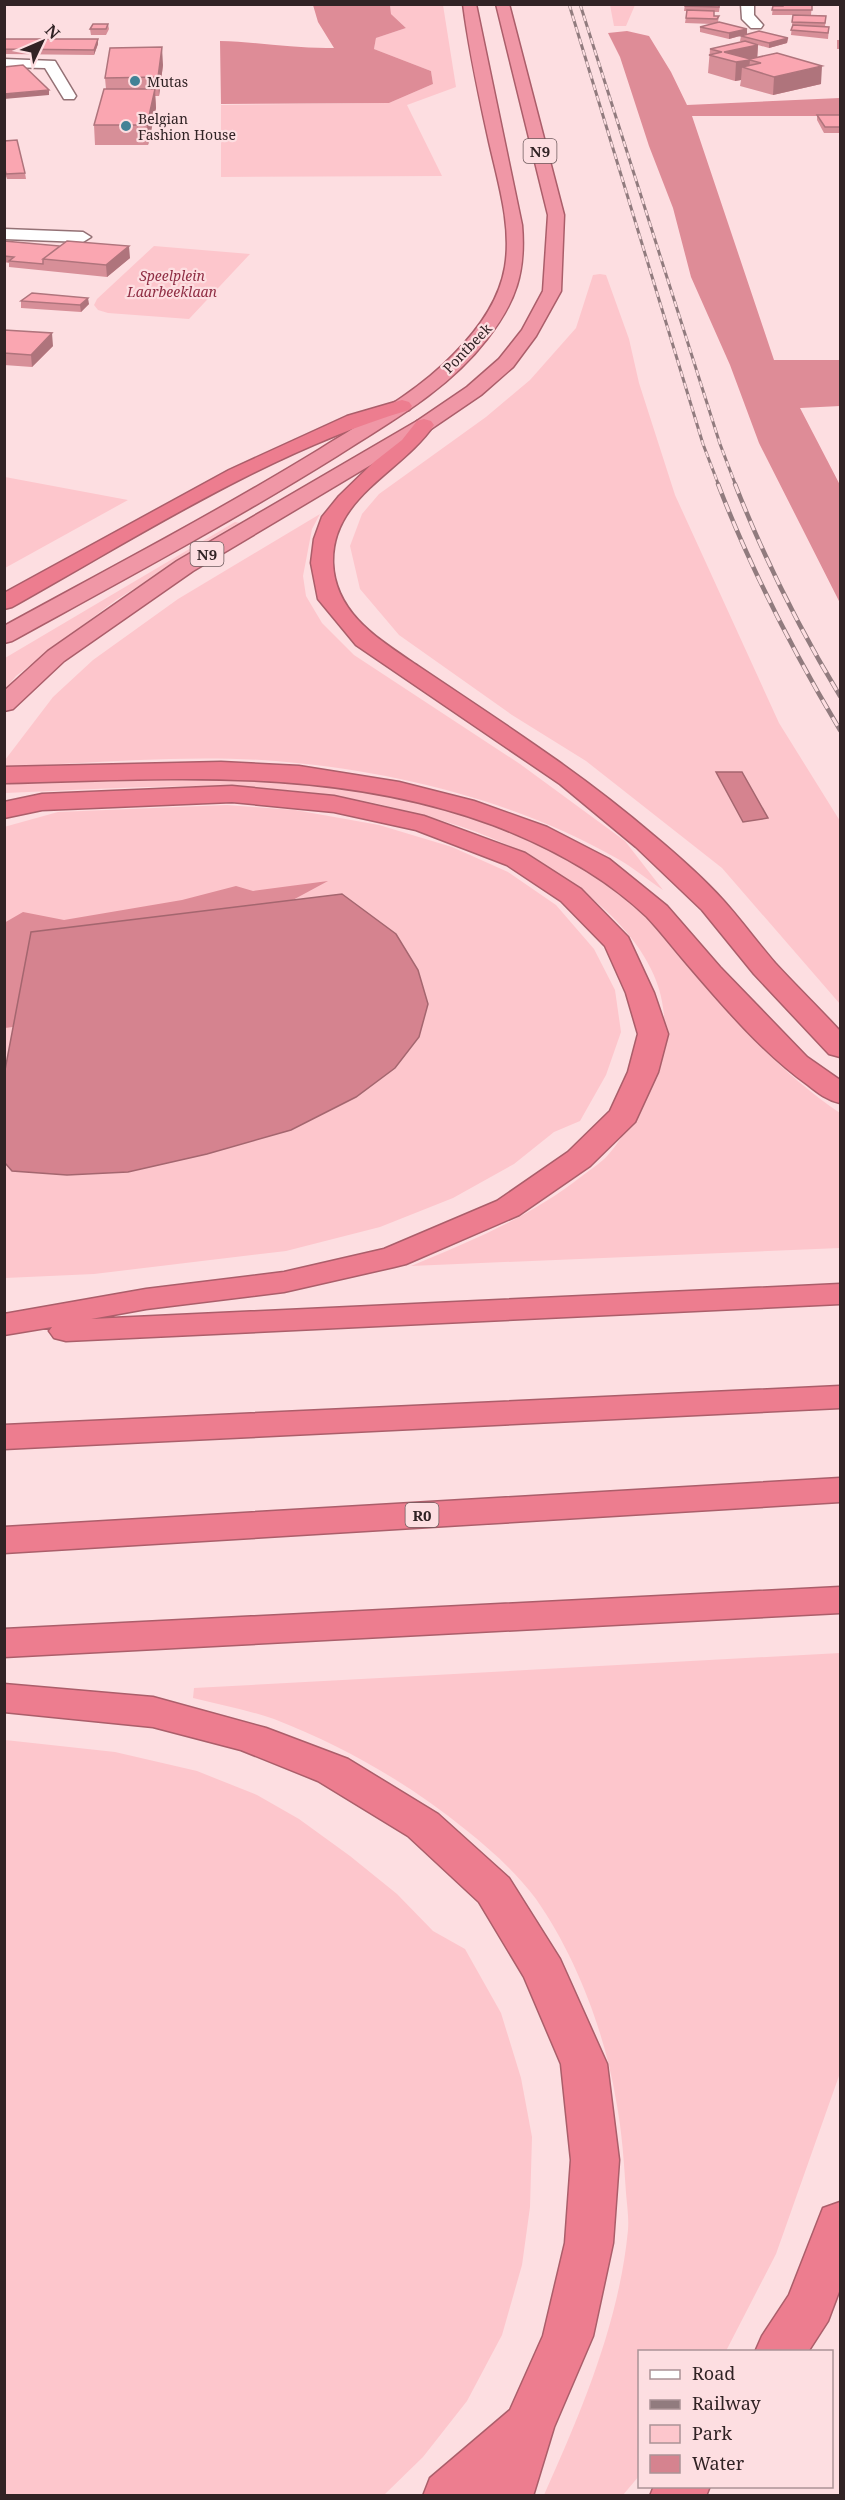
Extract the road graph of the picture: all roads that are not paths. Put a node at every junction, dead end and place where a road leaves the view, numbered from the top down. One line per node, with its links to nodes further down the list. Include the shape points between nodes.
1 (469, 4): 9 (highway, Pontbeek / N9, via 506,176 515,257 494,319 472,347)
2 (502, 4): 10 (highway, N9, via 556,215 552,291 530,332 506,363 474,391)
3 (748, 4): 4 (street, via 747,16)
4 (756, 24)
5 (4, 63): 6 (street, via 50,64)
6 (69, 96)
7 (4, 234): 8 (street)
8 (83, 237)
9 (402, 406): 11 (highway, via 354,420 236,474); 12 (highway, Pontbeek / N9, via 296,473)
10 (424, 425): 13 (highway, N9, via 195,560 106,619 56,656); 16 (highway, via 333,517 322,564 329,599 364,640 569,779 645,841 712,904 764,968)
11 (4, 602)
12 (4, 636)
13 (4, 704)
14 (4, 775): 17 (highway, via 221,770 299,774 465,806 538,833 600,865 657,912 796,1064)
15 (4, 810): 19 (highway, via 42,802 231,794 334,804 424,824 516,859 571,895 618,943 653,1034 643,1072 624,1115 579,1159 508,1208 394,1257 284,1282 146,1299)
16 (840, 1048)
17 (840, 1094)
18 (840, 1294): 20 (highway)
19 (4, 1325)
20 (4, 1334)
21 (840, 1397): 22 (highway)
22 (4, 1437)
23 (840, 1490): 24 (highway, R0)
24 (4, 1540)
25 (840, 1600): 26 (highway)
26 (4, 1643)
27 (4, 1698): 30 (highway, via 153,1712 252,1738 333,1770 423,1826 494,1890 544,1971 584,2064 595,2160 589,2243 568,2336)
28 (840, 2223): 29 (highway, via 810,2305)
29 (781, 2350)
30 (528, 2427): 31 (highway); 32 (highway)
31 (449, 2496)
32 (506, 2496)

